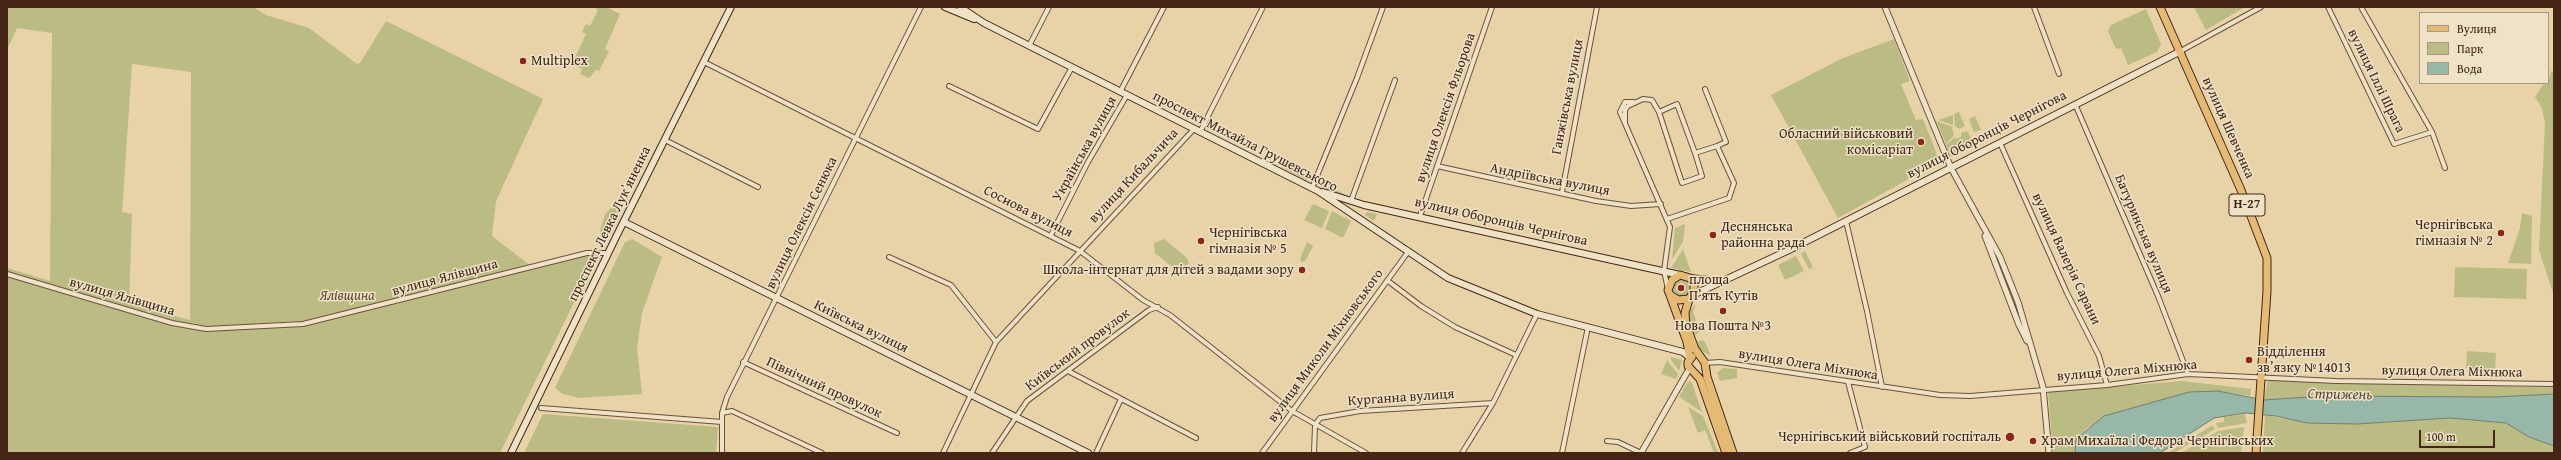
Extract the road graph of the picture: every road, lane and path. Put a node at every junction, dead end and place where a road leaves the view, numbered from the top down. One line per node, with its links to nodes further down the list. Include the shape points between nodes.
1 (731, 7): 20 (main road, проспект Левка Лукʼяненка)
2 (922, 7): 33 (street, вулиця Олексія Сенюка)
3 (945, 7): 17 (main road, проспект Михайла Грушевського)
4 (960, 7): 17 (main road, проспект Михайла Грушевського)
5 (1049, 7): 18 (street)
6 (1164, 7): 26 (street)
7 (1263, 7): 31 (street)
8 (1383, 7): 42 (street)
9 (1492, 7): 38 (street, вулиця Олексія Фльорова)
10 (1597, 7): 43 (street, Ганжівська вулиця)
11 (1885, 7): 39 (street)
12 (2034, 7): 22 (street)
13 (2160, 7): 19 (main road, вулиця Шевченка / Н-27)
14 (2261, 7): 19 (street, вулиця Оборонців Чернігова)
15 (2328, 7): 32 (street, вулиця Іллі Шрага, via 2394,144)
16 (2361, 7): 32 (street)
17 (984, 23): 18 (main road, проспект Михайла Грушевського)
18 (1029, 46): 21 (main road, проспект Михайла Грушевського)
19 (2179, 52): 28 (main road, вулиця Оборонців Чернігова); 78 (main road, вулиця Шевченка / Н-27, via 2241,190 2267,258)
20 (704, 62): 33 (street, Соснова вулиця); 34 (main road, проспект Левка Лукʼяненка)
21 (1072, 67): 24 (street, via 1038,129); 26 (main road, проспект Михайла Грушевського)
22 (2059, 74)
23 (1395, 80): 44 (street)
24 (949, 86)
25 (1705, 89): 36 (street, via 1726,142)
26 (1120, 92): 27 (main road, проспект Михайла Грушевського)
27 (1127, 95): 30 (main road, проспект Михайла Грушевського); 52 (street, Українська вулиця, via 1088,162)
28 (2075, 104): 35 (main road, вулиця Оборонців Чернігова); 77 (street, Батуринська вулиця, via 2158,296)
29 (1659, 112): 37 (street, via 1677,104); 37 (street, via 1682,183 1702,176); 45 (street, via 1648,98 1633,102 1625,110 1626,122)
30 (1194, 128): 31 (main road, проспект Михайла Грушевського); 53 (street, вулиця Кибальчича)
31 (1200, 132): 42 (main road, проспект Михайла Грушевського)
32 (2432, 132): 40 (street)
33 (857, 137): 52 (street, Соснова вулиця); 65 (street, вулиця Олексія Сенюка)
34 (665, 140): 41 (street); 51 (main road, проспект Левка Лукʼяненка)
35 (2000, 143): 39 (main road, вулиця Оборонців Чернігова); 81 (street, вулиця Валерія Сарани, via 2067,293 2099,356)
36 (1717, 146): 37 (street); 49 (street, via 1734,183 1729,198)
37 (1695, 153)
38 (1437, 166): 43 (street, Андріївська вулиця); 47 (street, вулиця Олексія Фльорова)
39 (1951, 168): 50 (main road, вулиця Оборонців Чернігова); 83 (street, via 2000,257 2018,302)
40 (2445, 168)
41 (758, 187)
42 (1315, 190): 44 (main road, вулиця Оборонців Чернігова); 48 (main road, проспект Михайла Грушевського)
43 (1562, 192): 45 (street, Андріївська вулиця, via 1596,201 1631,206)
44 (1351, 201): 46 (main road, вулиця Оборонців Чернігова)
45 (1661, 204): 49 (street)
46 (1364, 205): 47 (main road, вулиця Оборонців Чернігова); 48 (main road, via 1358,210)
47 (1420, 216): 57 (main road, вулиця Оборонців Чернігова)
48 (1358, 218): 54 (main road, проспект Михайла Грушевського)
49 (1667, 219): 57 (street, via 1670,233)
50 (1846, 221): 62 (main road, вулиця Оборонців Чернігова); 82 (street)
51 (624, 222): 55 (main road, проспект Левка Лукʼяненка); 65 (main road, Київська вулиця)
52 (1051, 235): 53 (street, Соснова вулиця)
53 (1080, 251): 66 (street, Соснова вулиця, via 1143,300); 69 (street, вулиця Кибальчича)
54 (1408, 252): 61 (street, вулиця Миколи Міхновського); 67 (main road, проспект Михайла Грушевського, via 1448,278)
55 (608, 253): 58 (street, вулиця Ялівщина, via 587,253 303,324 206,329 172,323); 96 (main road, проспект Левка Лукʼяненка)
56 (889, 257): 69 (street, via 951,285)
57 (1664, 271): 59 (main road, вулиця Оборонців Чернігова); 63 (street)
58 (7, 274)
59 (1680, 275): 60 (main road); 63 (main road, via 1672,280)
60 (1690, 278): 62 (main road, вулиця Оборонців Чернігова, via 1710,282); 64 (main road, via 1694,286)
61 (1388, 281): 70 (street, via 1455,327); 88 (street, вулиця Миколи Міхновського)
62 (1722, 281): 64 (main road, вулиця Оборонців Чернігова)
63 (1669, 292): 64 (main road, via 1678,300); 72 (main road)
64 (1691, 297): 71 (main road, via 1685,313 1686,325)
65 (776, 299): 73 (street, вулиця Олексія Сенюка); 84 (main road, Київська вулиця)
66 (1158, 307): 75 (street, Київський провулок, via 1148,310); 88 (street, Соснова вулиця)
67 (1537, 314): 68 (main road, проспект Михайла Грушевського); 70 (street)
68 (1588, 327): 72 (main road, проспект Михайла Грушевського, via 1683,352); 107 (street)
69 (996, 342): 84 (street, вулиця Кибальчича)
70 (1516, 356): 86 (street)
71 (1700, 356): 72 (main road); 74 (main road)
72 (1690, 358): 76 (main road, via 1688,364)
73 (743, 362): 89 (street, вулиця Олексія Сенюка); 93 (street, Північний провулок)
74 (1705, 365): 76 (main road, via 1701,372); 79 (street, вулиця Олега Міхнюка, via 1720,362); 110 (main road)
75 (1068, 371): 85 (street); 90 (street, Київський провулок, via 1027,401)
76 (1692, 371): 108 (street); 109 (main road, via 1700,379)
77 (2188, 374): 78 (street, вулиця Олега Міхнюка); 81 (street, вулиця Олега Міхнюка)
78 (2261, 377): 80 (street, вулиця Олега Міхнюка); 113 (main road, вулиця Шевченка / Н-27)
79 (1848, 382): 82 (street, вулиця Олега Міхнюка); 111 (street, via 1865,447)
80 (2554, 384)
81 (2107, 385): 83 (street, вулиця Олега Міхнюка)
82 (1882, 387): 83 (street, вулиця Олега Міхнюка, via 1940,395 1970,396)
83 (2043, 390): 112 (street)
84 (970, 394): 90 (main road, Київська вулиця); 99 (street, вулиця Кибальчича)
85 (1121, 399): 94 (street); 102 (street)
86 (1493, 403): 92 (street, Курганна вулиця, via 1360,411 1320,418); 106 (street)
87 (541, 408): 91 (street)
88 (1292, 411): 92 (street, Соснова вулиця); 103 (street, вулиця Миколи Міхновського)
89 (722, 413): 91 (street, вулиця Олексія Сенюка); 98 (street, via 732,411)
90 (1017, 417): 100 (street, Київський провулок); 101 (main road, Київська вулиця)
91 (722, 422): 97 (street, вулиця Олексія Сенюка)
92 (1315, 425): 104 (street); 105 (street, Соснова вулиця)
93 (897, 433)
94 (1196, 438)
95 (1607, 441): 108 (street, via 1618,442)
96 (511, 453)
97 (722, 453)
98 (822, 453)
99 (943, 453)
100 (992, 453)
101 (1088, 453)
102 (1096, 453)
103 (1262, 453)
104 (1314, 453)
105 (1366, 453)
106 (1462, 453)
107 (1562, 453)
108 (1641, 453)
109 (1726, 453)
110 (1733, 453)
111 (1850, 453)
112 (2049, 453)
113 (2256, 453)

